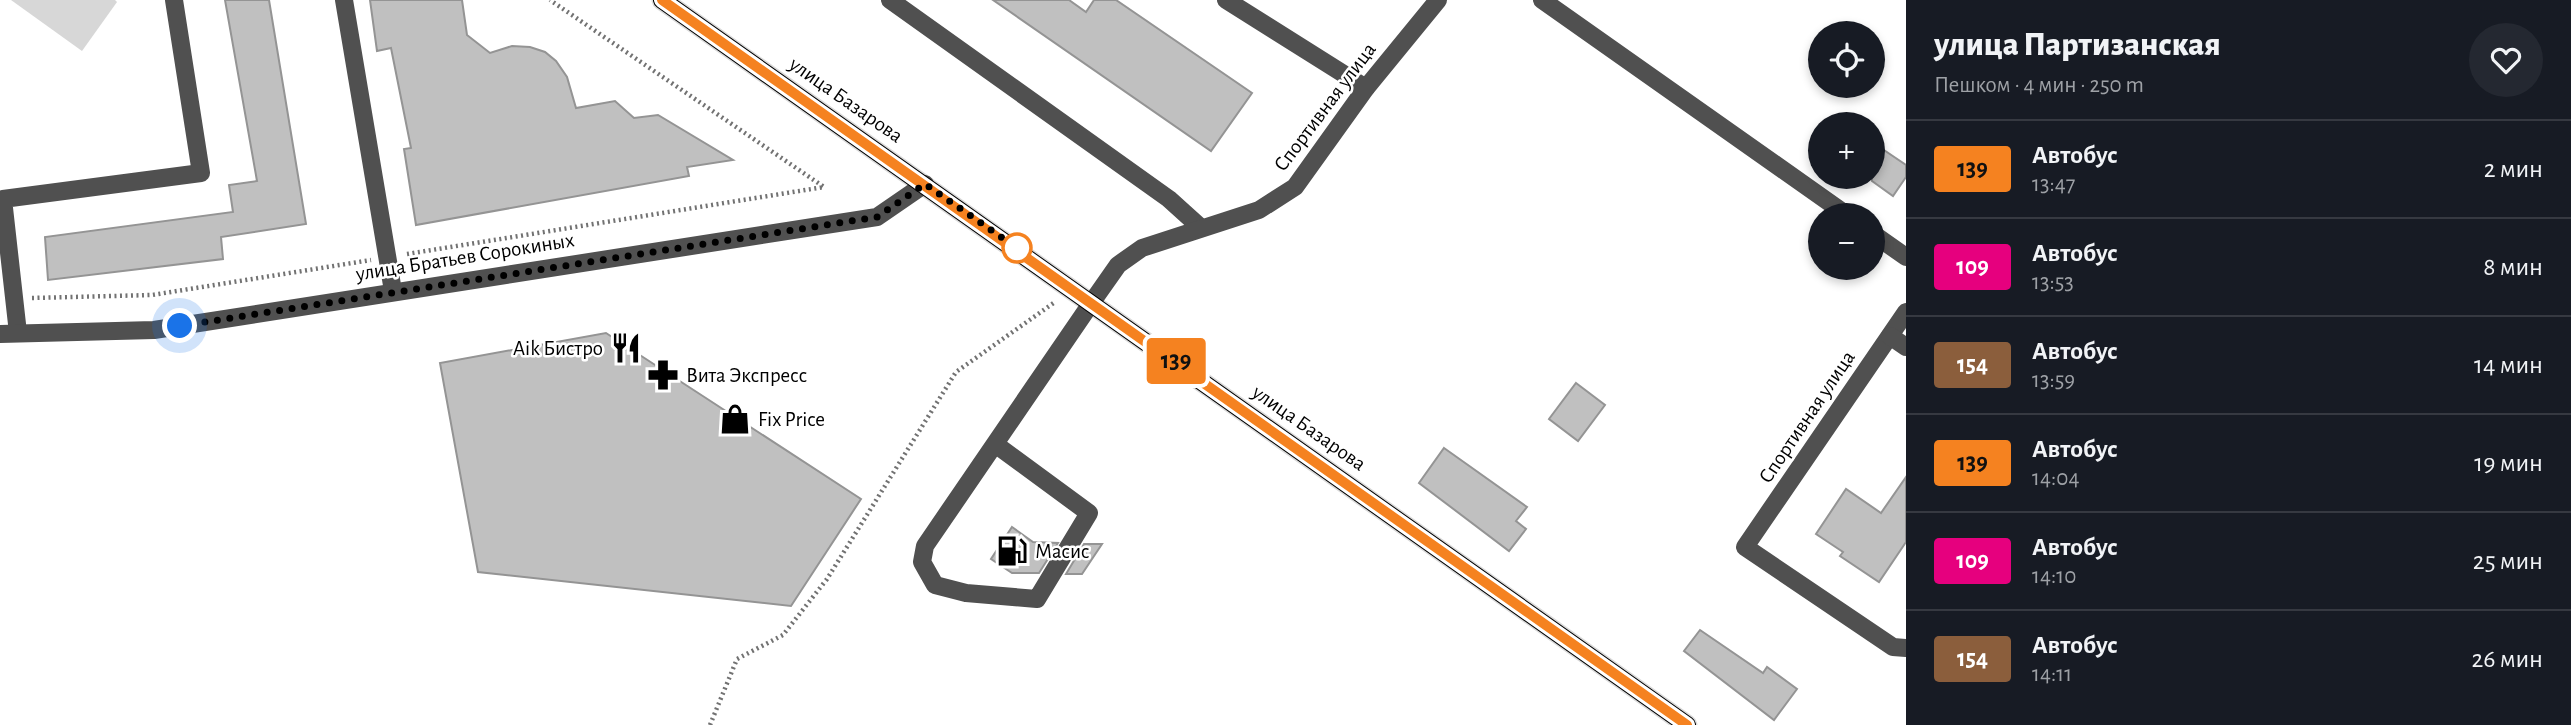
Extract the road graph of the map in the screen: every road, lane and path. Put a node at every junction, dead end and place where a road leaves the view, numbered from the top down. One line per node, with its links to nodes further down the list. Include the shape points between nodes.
1 (174, 0): 11 (street, via 201,173)
2 (344, 0): 15 (street)
3 (550, 0): 15 (path, via 824,187)
4 (662, 0): 10 (main road, улица Базарова)
5 (890, 0): 13 (street, via 1169,199)
6 (1226, 0): 9 (street)
7 (1438, 0): 9 (street, Спортивная улица)
8 (1542, 0): 12 (street)
9 (1366, 88): 13 (street, Спортивная улица, via 1295,187 1259,210)
10 (925, 184): 17 (main road, улица Базарова); 18 (street, улица Братьев Сорокиных, via 877,217)
11 (1, 198): 19 (street)
12 (1830, 203)
13 (1200, 227): 20 (street, Спортивная улица, via 1142,248 1118,265)
14 (1885, 242): 16 (street)
15 (387, 257): 18 (street); 19 (path, via 152,295)
16 (1906, 257)
17 (1074, 289): 20 (main road, улица Базарова); 27 (path, via 956,372 827,579 783,635 737,659)
18 (393, 291): 22 (street, улица Братьев Сорокиных, via 154,330)
19 (14, 299): 22 (street)
20 (1092, 302): 25 (street, Спортивная улица); 28 (main road, улица Базарова)
21 (1906, 312): 23 (street, Спортивная улица)
22 (9, 333)
23 (1890, 336): 24 (street); 26 (street, Спортивная улица, via 1745,547 1893,647)
24 (1906, 347)
25 (995, 444): 25 (street, Спортивная улица, via 1089,513 1037,599 947,589 935,585 922,562 925,546)
26 (1906, 648)
27 (710, 725)
28 (1688, 725)

